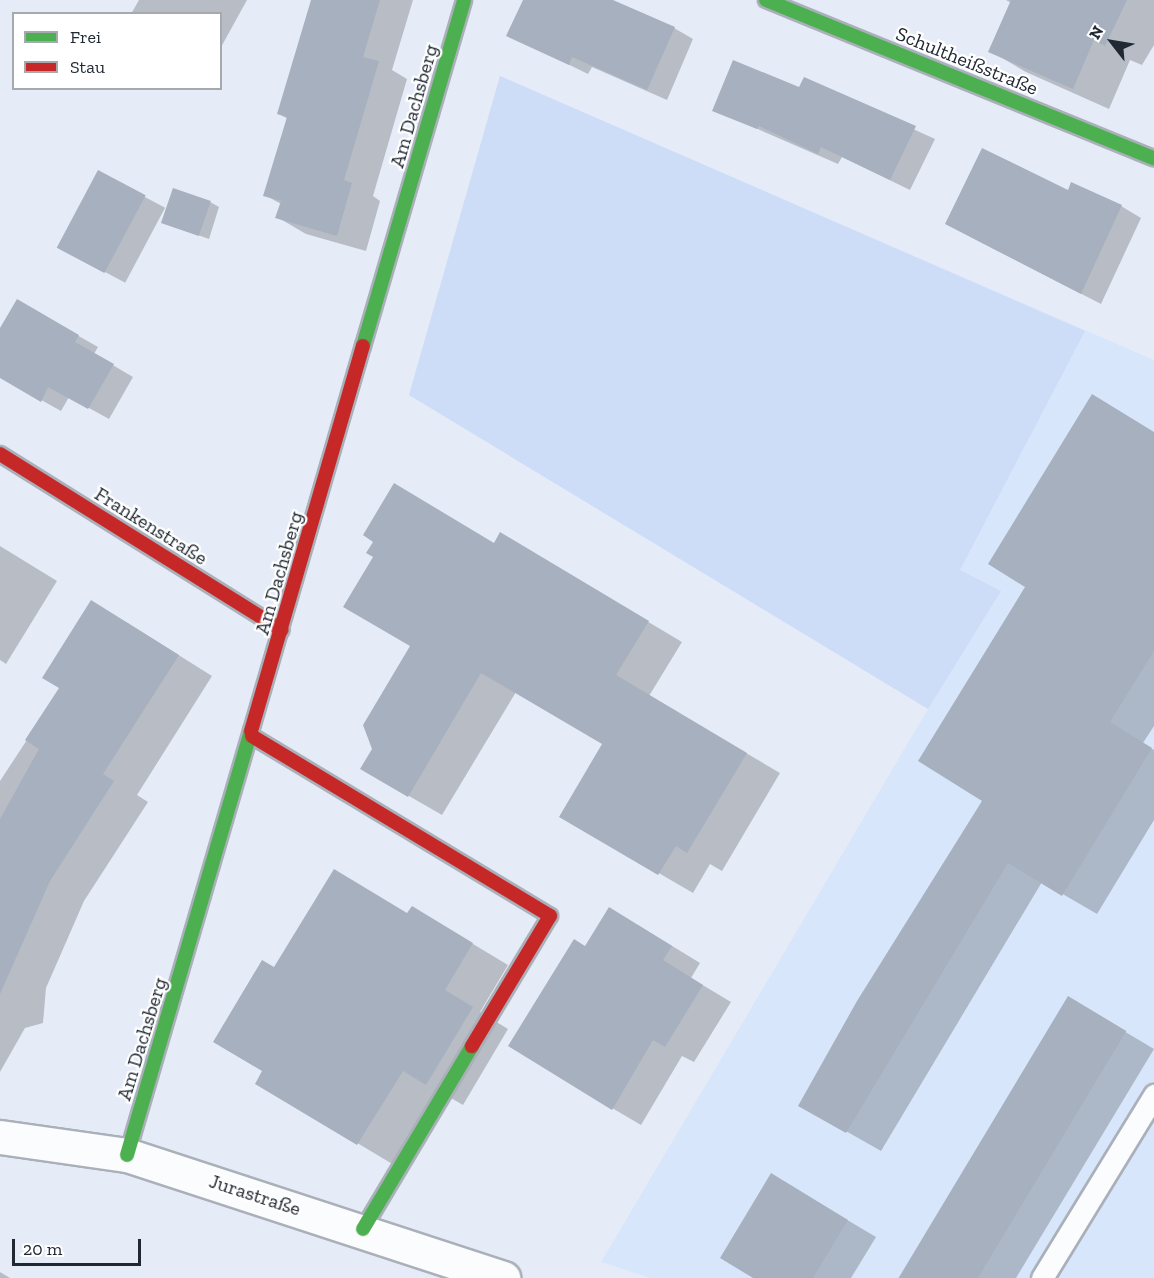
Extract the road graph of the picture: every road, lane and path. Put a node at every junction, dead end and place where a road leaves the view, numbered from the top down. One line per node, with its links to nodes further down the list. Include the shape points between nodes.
1 (464, 0): 5 (street, Am Dachsberg)
2 (766, 0): 3 (street, Schultheißstraße)
3 (1154, 158)
4 (0, 454): 5 (street, Frankenstraße)
5 (282, 630): 6 (street, Am Dachsberg)
6 (252, 736): 9 (street, Am Dachsberg); 10 (street, via 550,916)
7 (1154, 1095): 12 (lane)
8 (0, 1137): 9 (street, Jurastraße)
9 (128, 1155): 10 (street, Jurastraße)
10 (363, 1229): 11 (street, Jurastraße)
11 (503, 1278)
12 (1042, 1278)

